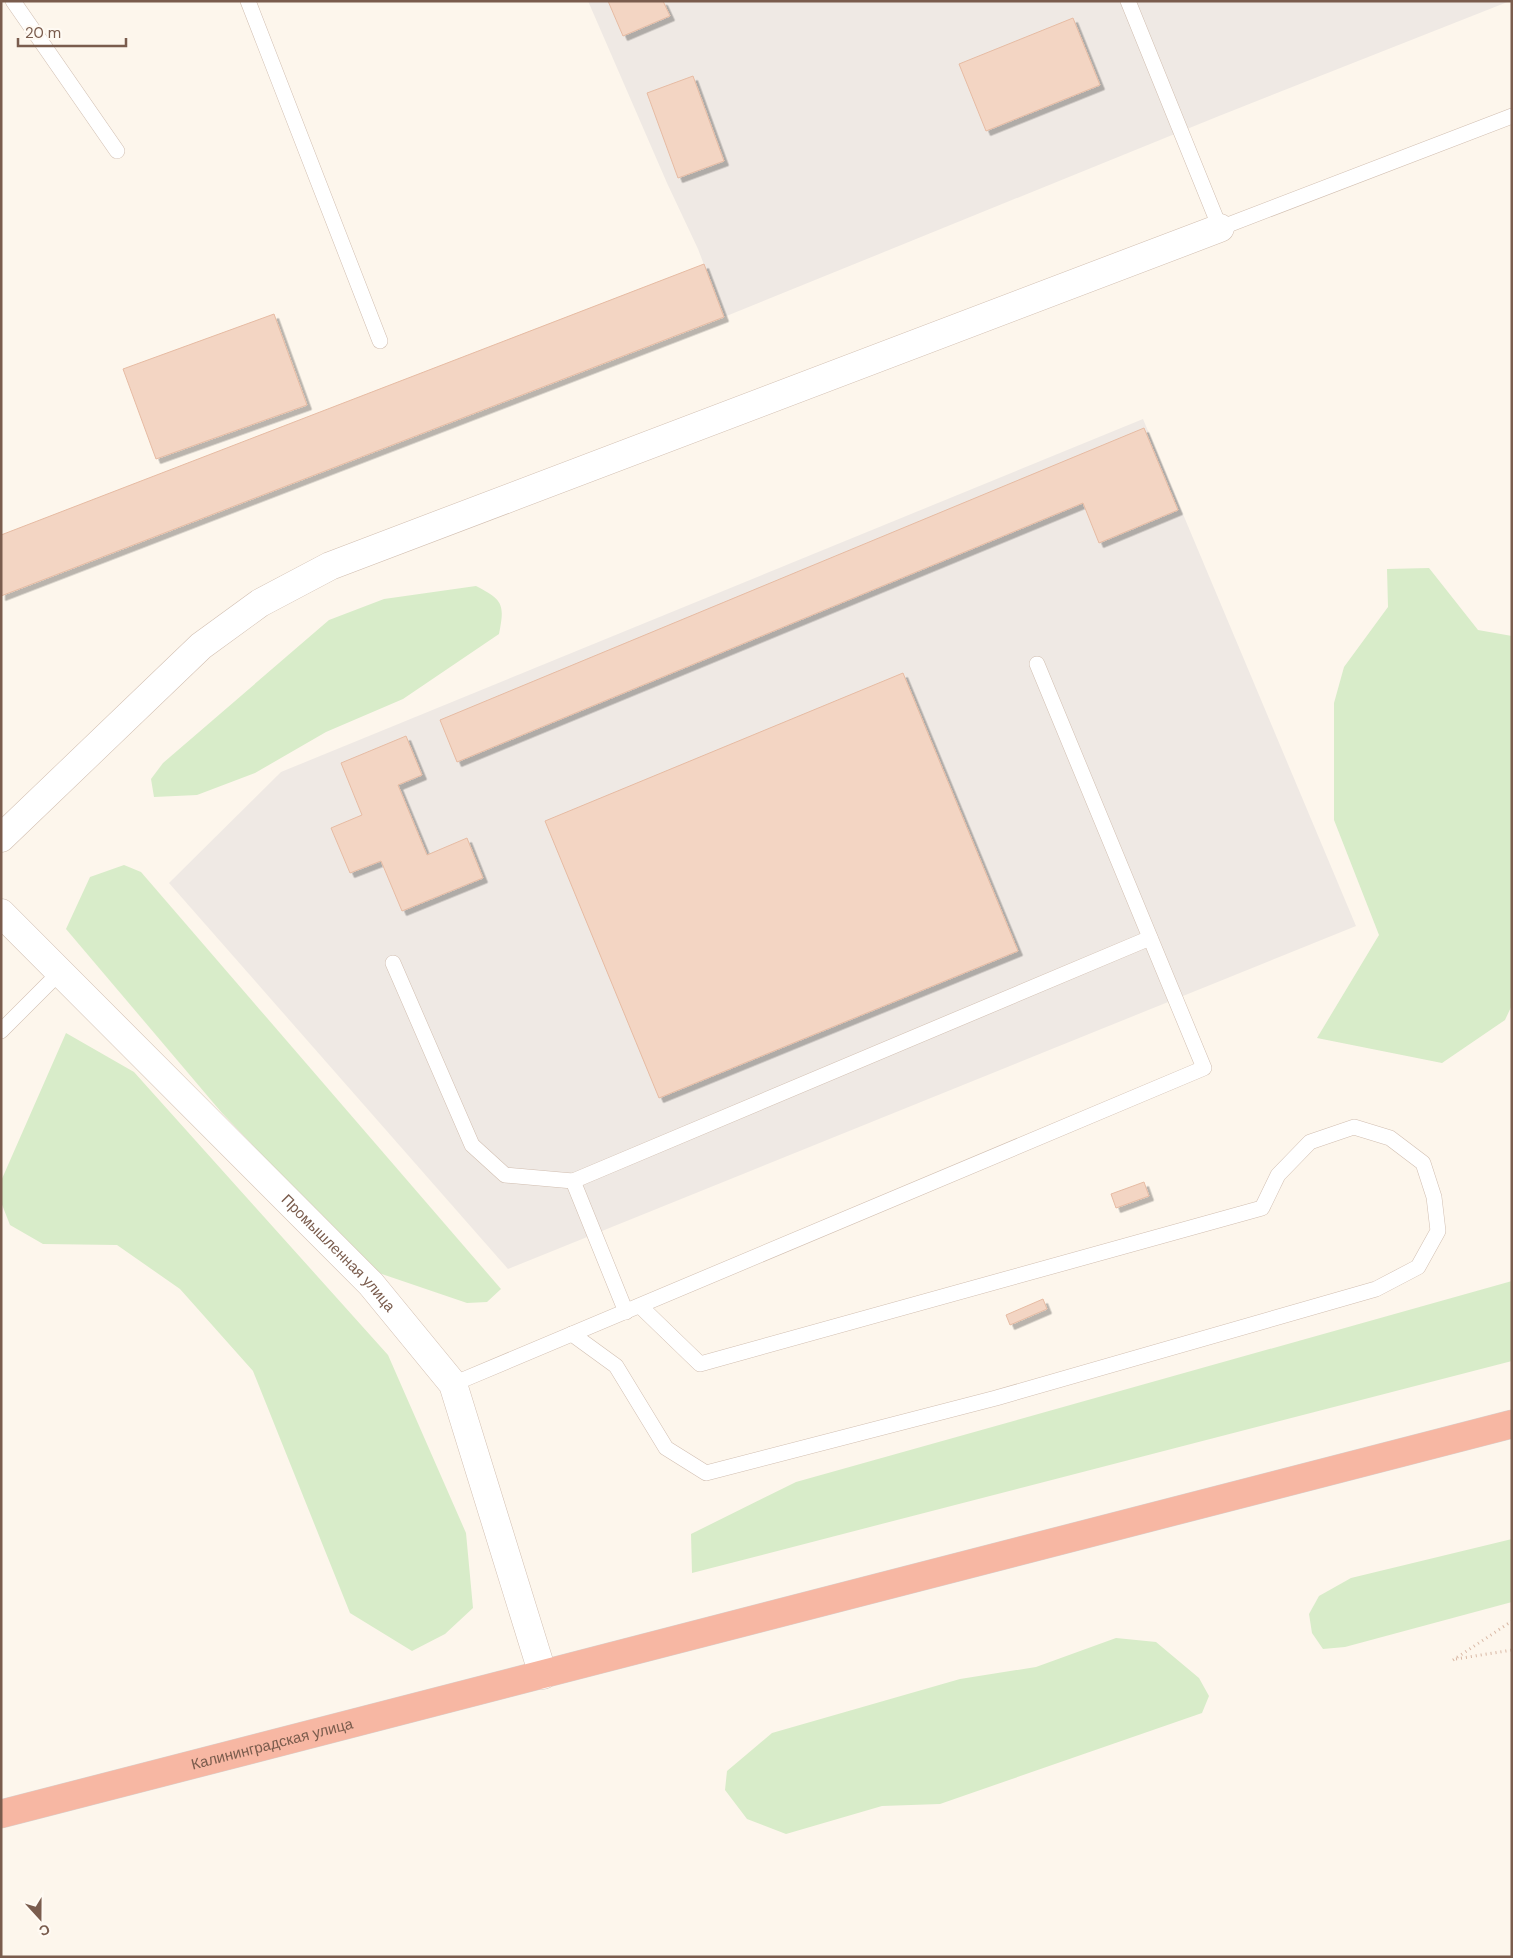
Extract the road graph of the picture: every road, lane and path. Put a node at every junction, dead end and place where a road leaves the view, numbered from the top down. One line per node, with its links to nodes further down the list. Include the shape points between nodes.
1 (13, 1): 5 (lane)
2 (248, 1): 7 (lane)
3 (1128, 1): 6 (lane)
4 (1512, 116): 6 (lane)
5 (116, 152)
6 (1220, 228): 9 (street, via 330,566 260,602 201,646)
7 (380, 341)
8 (1037, 664): 11 (lane)
9 (1, 838)
10 (1, 913): 13 (street, Промышленная улица)
11 (1150, 938): 15 (lane); 16 (lane, via 1204,1068)
12 (393, 963): 15 (lane, via 472,1145 506,1175)
13 (60, 972): 14 (lane); 19 (street, Промышленная улица, via 371,1284)
14 (1, 1031)
15 (573, 1181): 17 (lane)
16 (640, 1306): 17 (lane); 18 (lane, via 700,1364 1262,1208 1278,1175 1310,1142 1354,1127 1390,1138 1422,1164 1434,1198 1438,1231 1418,1267 1376,1289 996,1398 706,1473 666,1448 616,1366)
17 (626, 1312): 18 (lane)
18 (572, 1334): 19 (lane)
19 (453, 1384): 23 (street, Промышленная улица)
20 (1512, 1424): 23 (highway, Калининградская улица)
21 (1512, 1621): 22 (path, via 1453,1660)
22 (1512, 1650)
23 (543, 1675): 24 (highway, Калининградская улица)
24 (1, 1814)

